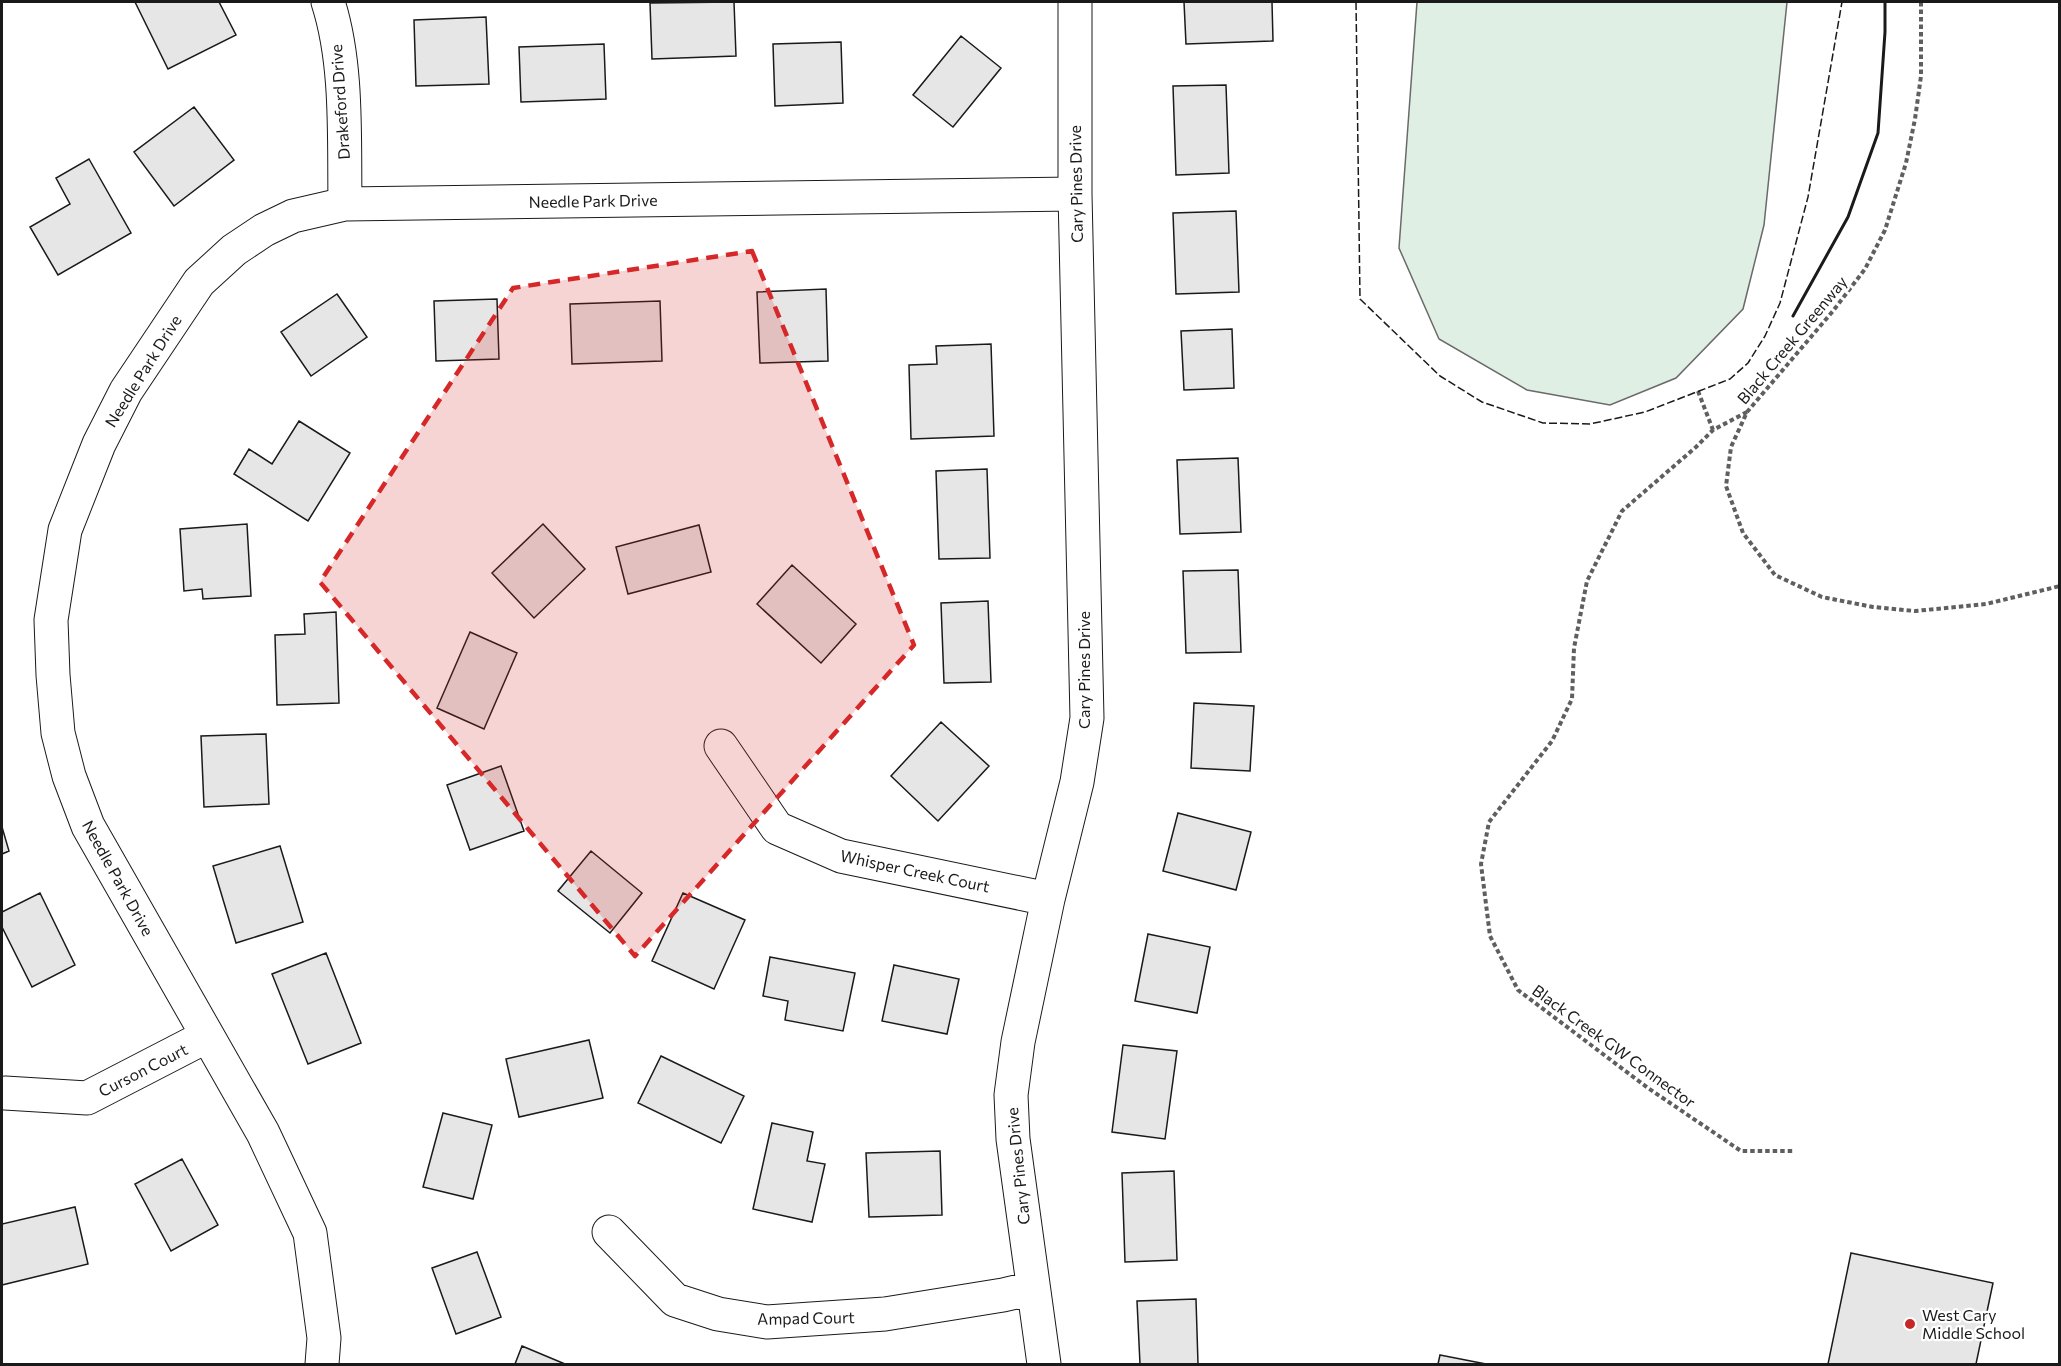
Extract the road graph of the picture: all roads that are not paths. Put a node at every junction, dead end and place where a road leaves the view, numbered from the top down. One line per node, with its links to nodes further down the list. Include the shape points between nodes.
1 (328, 2): 4 (street, Drakeford Drive, via 340,66)
2 (1075, 2): 3 (street, Cary Pines Drive)
3 (1075, 194): 4 (street, Needle Park Drive); 6 (street, Cary Pines Drive, via 1087,718 1077,782)
4 (345, 204): 7 (street, Needle Park Drive, via 294,216 264,230 234,250 199,282 126,391 99,444 65,530 51,620 58,733 69,776 88,826)
5 (721, 746): 6 (street, Whisper Creek Court, via 777,828 841,856)
6 (1048, 899): 10 (street, Cary Pines Drive, via 1011,1095)
7 (207, 1036): 8 (street, Curson Court, via 87,1098); 11 (street, Needle Park Drive, via 263,1133 310,1233 324,1338)
8 (5, 1093)
9 (609, 1232): 10 (street, Ampad Court, via 675,1300 718,1314 767,1322 885,1314)
10 (1033, 1288): 12 (street, Cary Pines Drive)
11 (322, 1365)
12 (1044, 1365)

